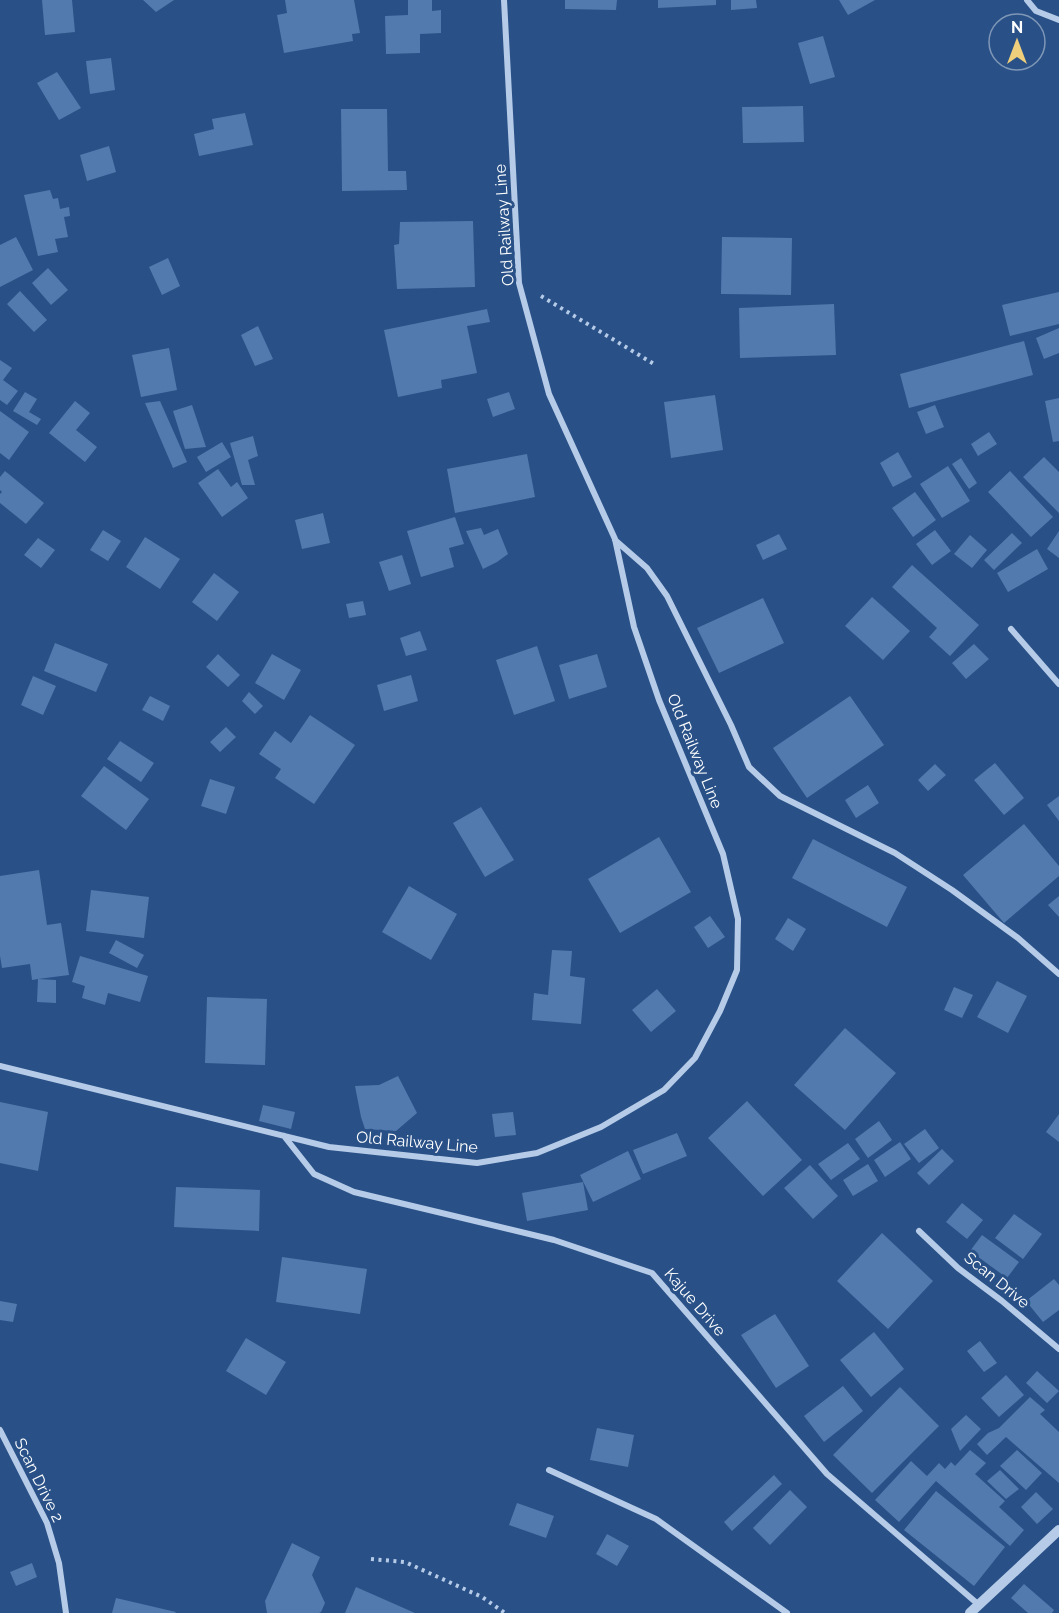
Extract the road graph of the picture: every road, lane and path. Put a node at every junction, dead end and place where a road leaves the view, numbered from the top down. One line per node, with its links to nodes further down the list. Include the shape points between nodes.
1 (504, 0): 4 (street, Old Railway Line)
2 (1027, 0): 3 (street, via 1036,11)
3 (1059, 20)
4 (519, 283): 5 (path); 6 (street, Old Railway Line, via 549,394)
5 (654, 364)
6 (615, 539): 9 (street, Old Railway Line, via 647,568 667,596 749,767 780,796 895,853 952,890); 11 (street, Old Railway Line, via 634,627 659,700 723,854 738,919 737,970 695,1058 664,1090 601,1127 537,1153 477,1162 329,1147)
7 (1011, 629): 8 (street)
8 (1059, 684)
9 (1059, 974)
10 (0, 1066): 11 (street, Old Railway Line)
11 (284, 1136): 18 (street, Kajue Drive, via 314,1174 354,1192 554,1240 651,1273 827,1474)
12 (919, 1231): 13 (street, Scan Drive, via 958,1268)
13 (1059, 1349)
14 (0, 1430): 19 (street, Scan Drive 2, via 47,1523 59,1563)
15 (549, 1470): 21 (street, via 656,1519)
16 (1059, 1530): 18 (street)
17 (371, 1559): 20 (path, via 405,1562)
18 (979, 1605): 22 (street)
19 (66, 1613)
20 (505, 1613)
21 (787, 1613)
22 (970, 1613)

